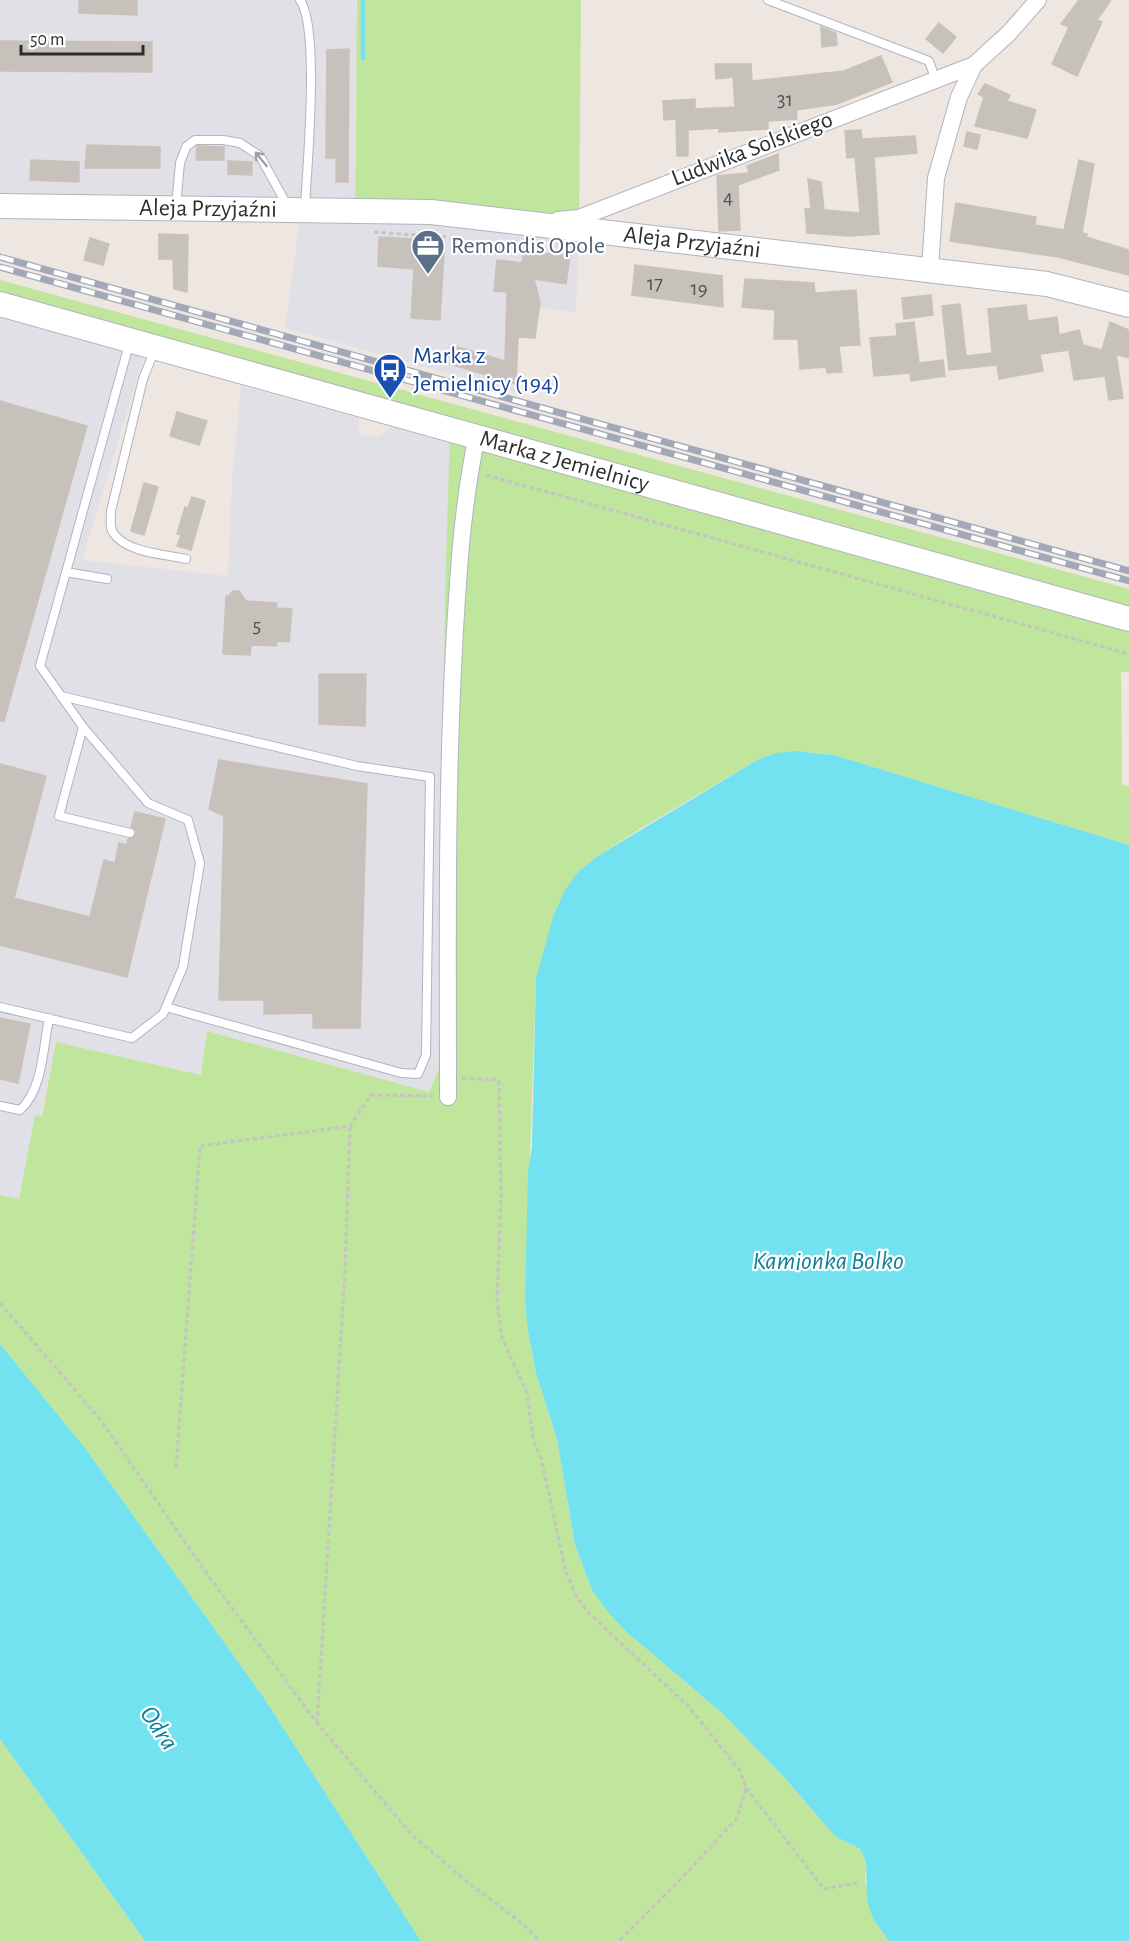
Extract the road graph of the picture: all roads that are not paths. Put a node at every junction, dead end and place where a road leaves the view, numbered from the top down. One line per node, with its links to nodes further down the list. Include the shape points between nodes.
1 (300, 0): 8 (lane, via 307,19 311,74)
2 (768, 0): 5 (lane, via 929,61)
3 (1038, 0): 4 (street, Ludwika Solskiego)
4 (974, 65): 5 (street, Ludwika Solskiego); 10 (street, Ludwika Solskiego, via 959,98 936,178)
5 (936, 81): 9 (street, Ludwika Solskiego, via 579,218)
6 (0, 206): 7 (main road, Aleja Przyjaźni)
7 (176, 208): 8 (main road, Aleja Przyjaźni); 8 (lane, one-way to 7, via 260,156 240,142 223,140 195,140 186,147 180,163)
8 (298, 210): 9 (main road, Aleja Przyjaźni, via 431,212)
9 (528, 224): 10 (main road, Aleja Przyjaźni)
10 (930, 270): 12 (main road, Aleja Przyjaźni, via 1047,284)
11 (0, 304): 13 (main road, Marka z Jemielnicy)
12 (1129, 305)
13 (130, 340): 14 (main road, Marka z Jemielnicy); 17 (lane)
14 (156, 348): 15 (main road, Marka z Jemielnicy); 16 (lane, via 143,379 111,511 111,527 120,540 133,547)
15 (477, 436): 19 (main road, Marka z Jemielnicy); 26 (street, via 457,601 451,717)
16 (186, 559)
17 (66, 572): 18 (lane); 20 (lane, via 40,666)
18 (106, 579)
19 (1129, 619)
20 (61, 696): 21 (lane); 24 (lane, via 357,766 430,777 426,1055 418,1074 401,1073)
21 (83, 727): 22 (lane, via 59,816); 24 (lane, via 148,803 188,820 200,863 183,967)
22 (129, 833)
23 (0, 1007): 25 (lane)
24 (166, 1007): 25 (lane, via 163,1014 132,1038)
25 (49, 1018): 27 (lane, via 28,1103 20,1110)
26 (448, 1096)
27 (0, 1106)

